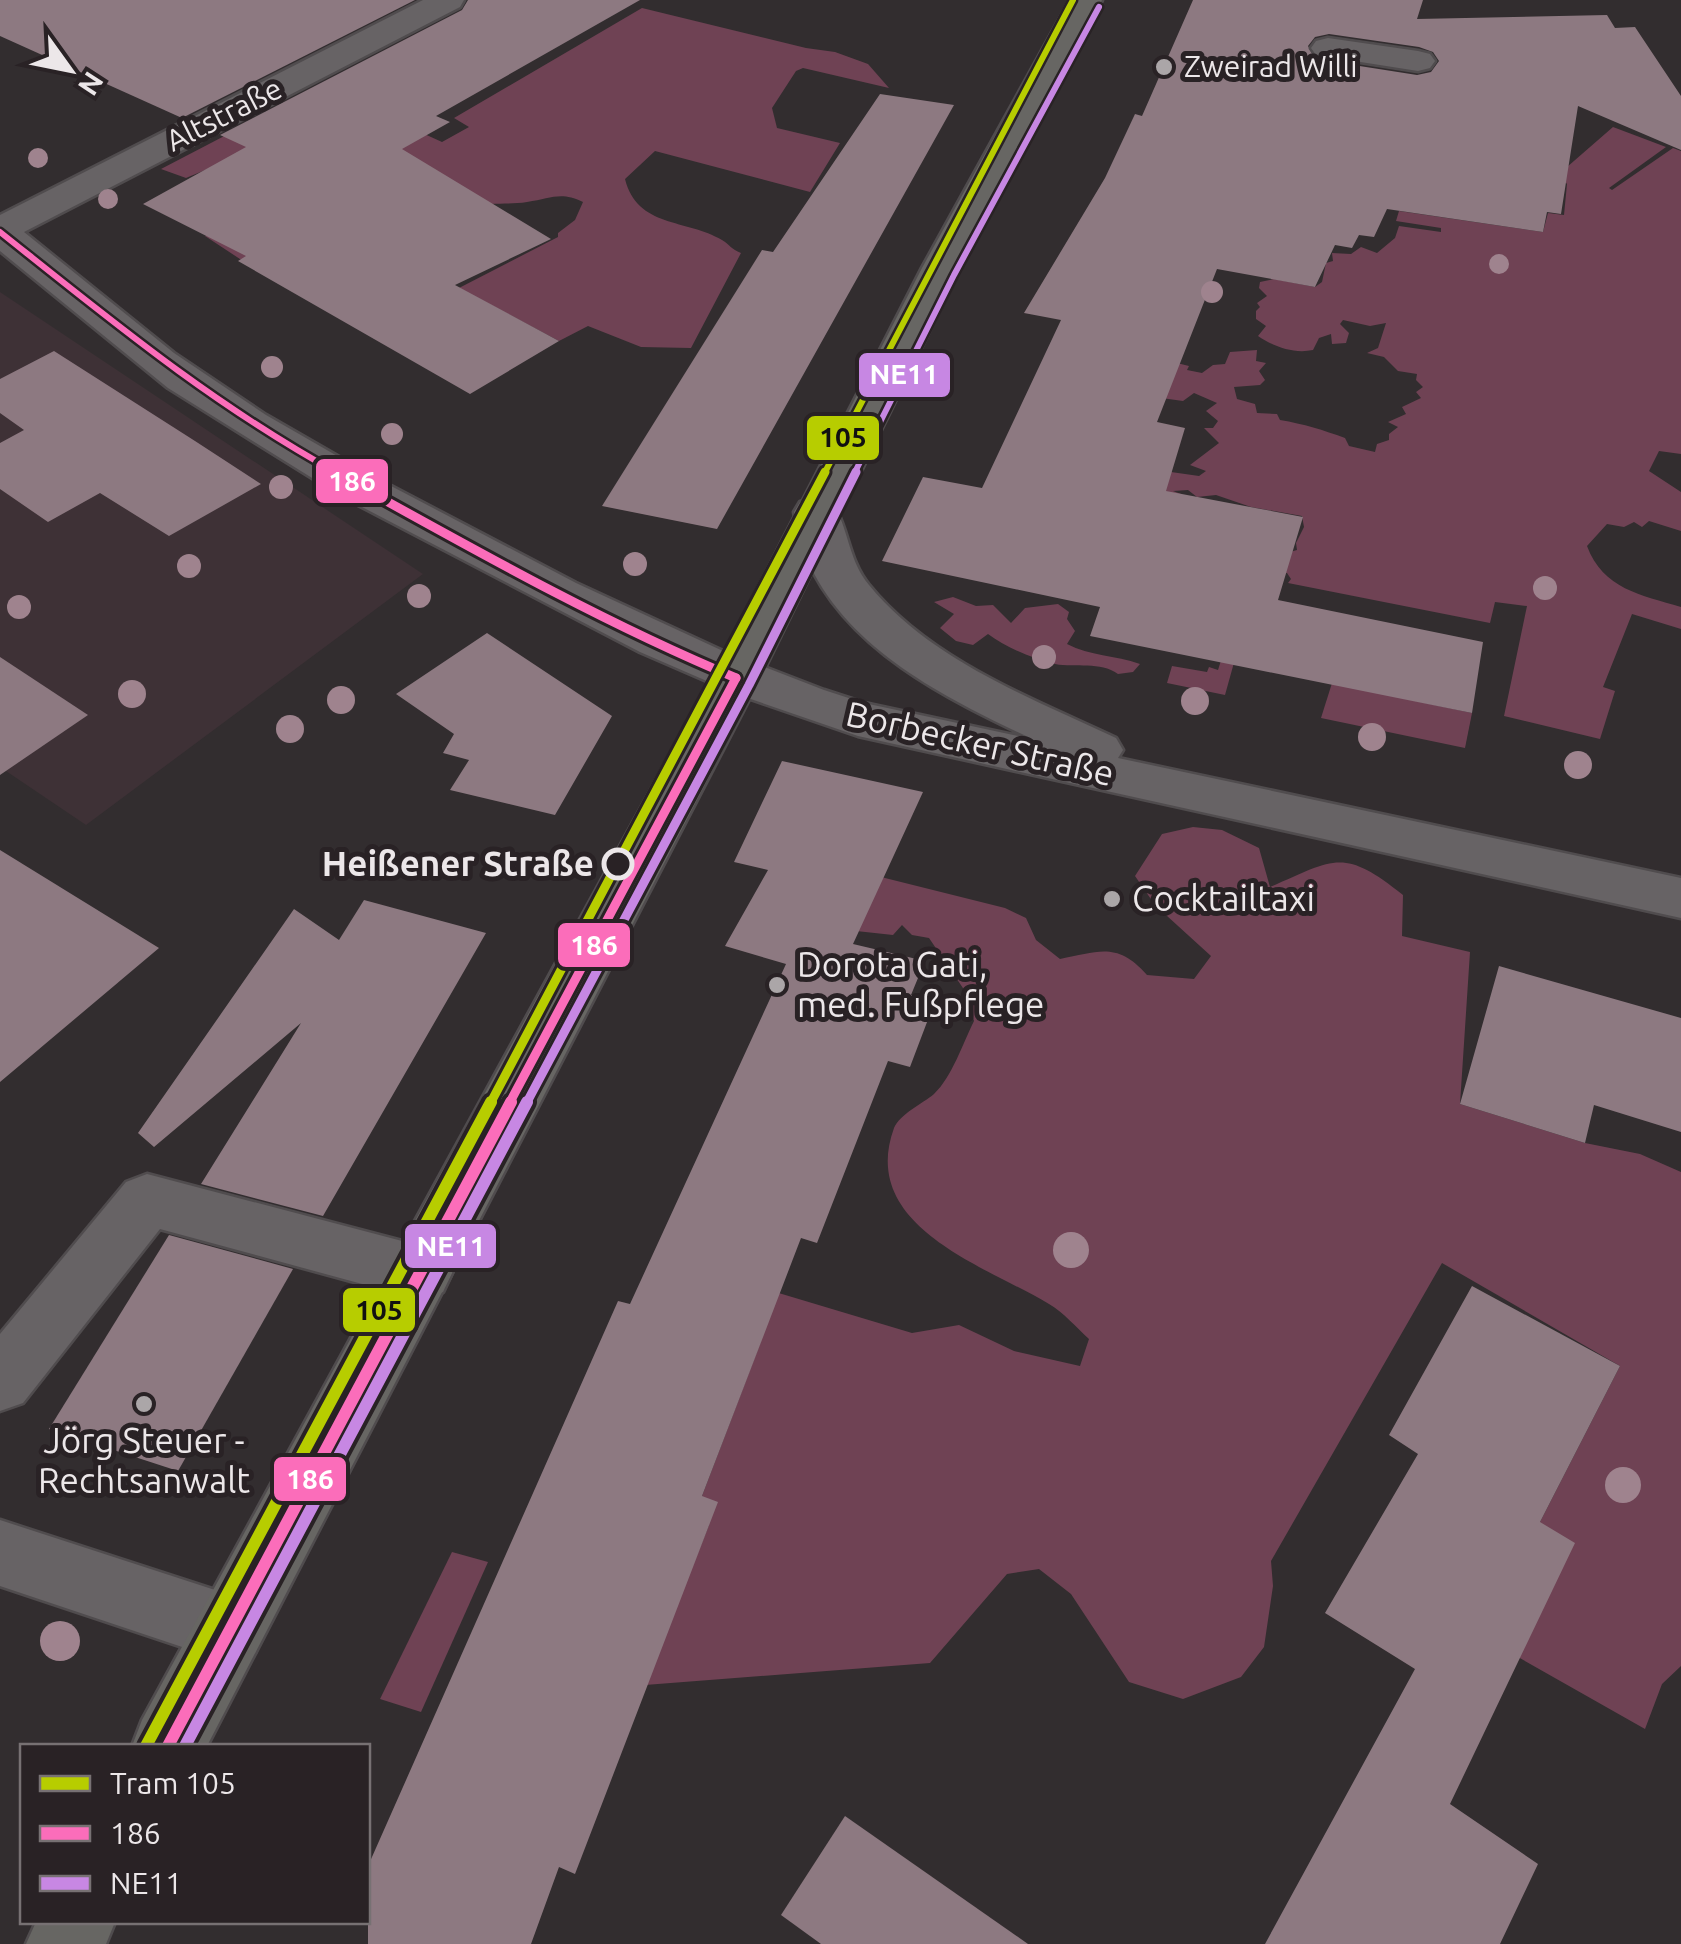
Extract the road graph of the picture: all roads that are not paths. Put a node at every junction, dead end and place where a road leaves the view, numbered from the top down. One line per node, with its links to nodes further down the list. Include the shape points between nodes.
1 (448, 0): 5 (street, Altstraße)
2 (1086, 0): 6 (main road)
3 (1328, 48): 4 (street)
4 (1418, 61)
5 (0, 231): 7 (street, via 183,378 263,432 497,562)
6 (816, 512): 7 (main road); 8 (street, Borbecker Straße, via 819,537 839,578 907,647 1000,702 1132,766)
7 (736, 678): 8 (street, Borbecker Straße, via 858,718); 10 (main road)
8 (1226, 799): 9 (street, Borbecker Straße)
9 (1681, 898)
10 (420, 1273): 11 (street, via 147,1200); 13 (main road)
11 (0, 1382)
12 (0, 1553): 13 (street)
13 (230, 1628): 14 (main road)
14 (169, 1744)

